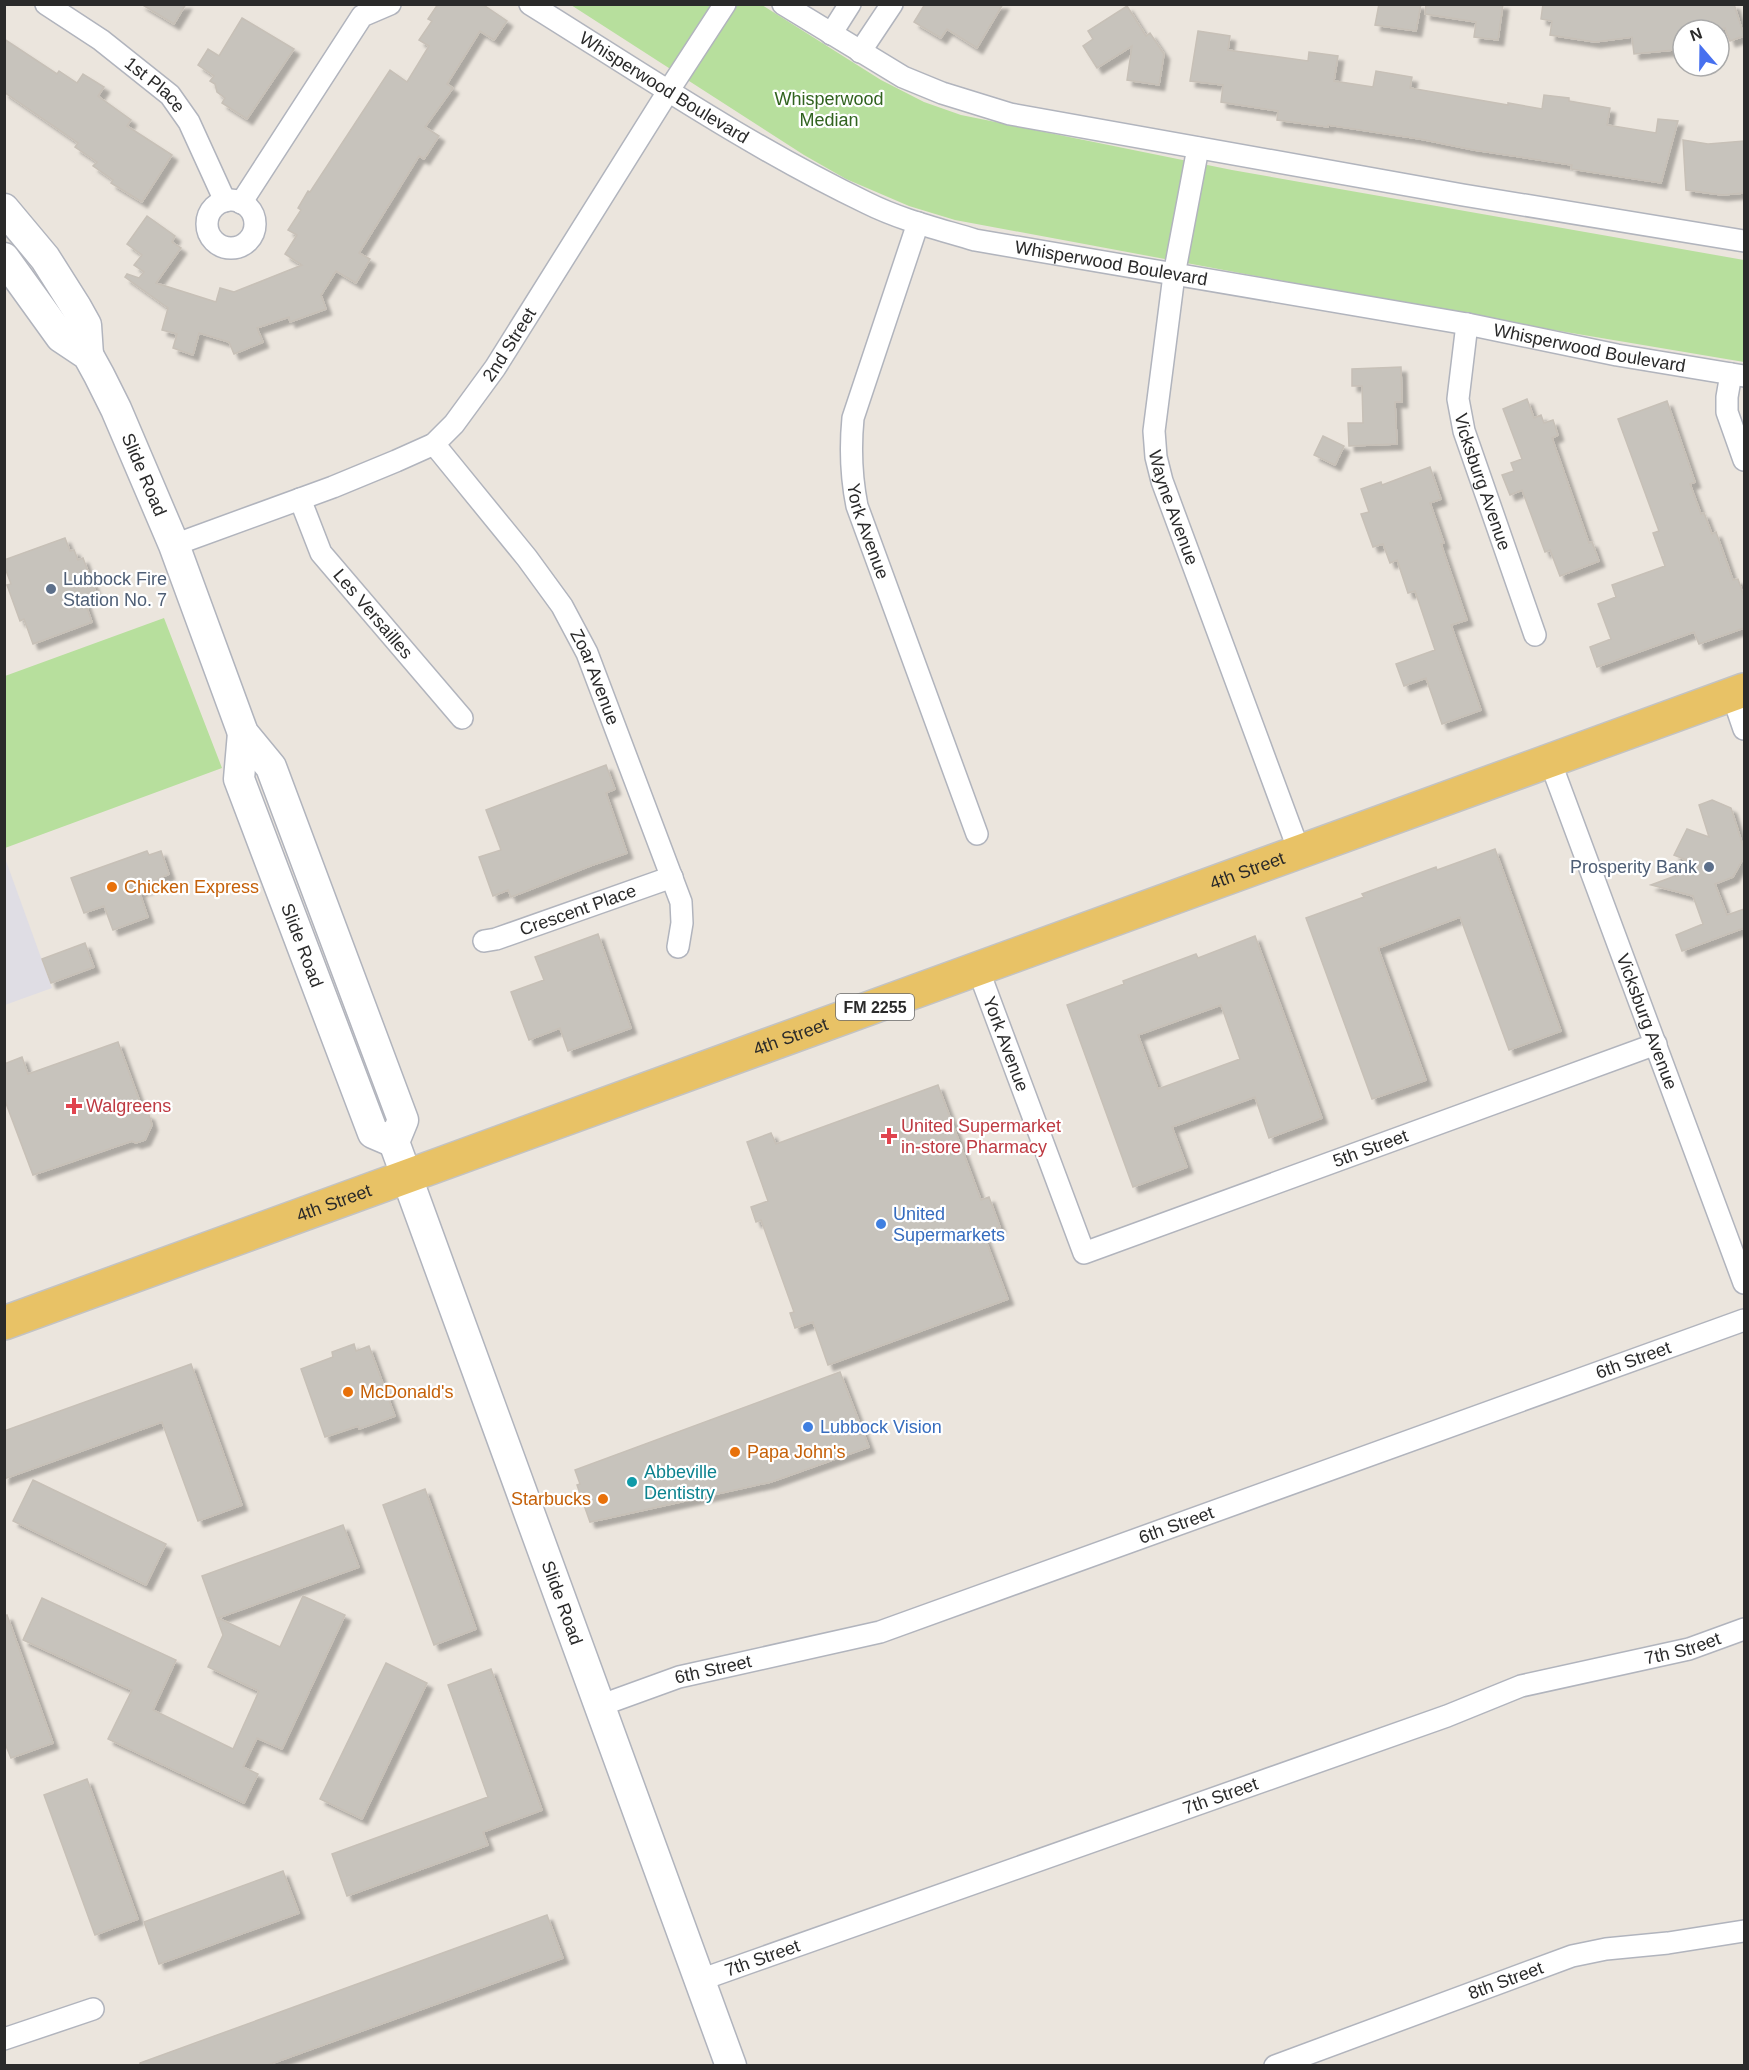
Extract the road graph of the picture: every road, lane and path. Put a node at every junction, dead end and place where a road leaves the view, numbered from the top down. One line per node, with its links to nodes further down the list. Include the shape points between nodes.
1 (45, 4): 8 (street, 1st Place, via 101,40 170,95 233,202)
2 (390, 4): 8 (street, 1st Place)
3 (530, 4): 11 (street, Whisperwood Boulevard)
4 (725, 4): 11 (street, 2nd Street)
5 (783, 4): 9 (street)
6 (850, 4): 9 (street)
7 (892, 4): 10 (street)
8 (361, 10)
9 (831, 34): 10 (street)
10 (860, 52): 12 (street, via 903,77 1010,114)
11 (669, 90): 14 (street, Whisperwood Boulevard, via 868,204); 21 (street, 2nd Street, via 495,368 454,424)
12 (1198, 148): 15 (street); 17 (street, Wayne Avenue)
13 (4, 209): 19 (main road, Slide Road, via 45,258 76,307 86,325)
14 (918, 223): 17 (street, Whisperwood Boulevard, via 975,240); 30 (street, York Avenue, via 853,418 852,480 857,506)
15 (1744, 241)
16 (4, 258): 19 (main road, Slide Road, via 61,337)
17 (1174, 275): 18 (street, Whisperwood Boulevard); 31 (street, Wayne Avenue, via 1154,431 1156,458)
18 (1467, 324): 20 (street, Whisperwood Boulevard); 25 (street, Vicksburg Avenue, via 1458,399 1464,432)
19 (88, 356): 24 (main road, Slide Road, via 116,409)
20 (1738, 375): 22 (street, via 1727,397 1727,412)
21 (434, 444): 23 (street, 2nd Street); 32 (street, Zoar Avenue, via 562,606 587,653)
22 (1744, 460)
23 (300, 499): 24 (street, 2nd Street); 27 (street, Les Versailles, via 321,553)
24 (174, 545): 37 (main road, Slide Road, via 243,733 271,767 378,1050 403,1120 394,1142)
25 (1535, 635)
26 (1738, 692): 28 (street); 29 (main road, 4th Street / FM 2255)
27 (462, 718)
28 (1744, 729)
29 (1550, 761): 31 (main road, 4th Street / FM 2255); 36 (street, Vicksburg Avenue)
30 (977, 834)
31 (1299, 851): 35 (main road, 4th Street / FM 2255)
32 (672, 878): 33 (street, Crescent Place); 34 (street, Zoar Avenue, via 681,902)
33 (484, 941)
34 (678, 947)
35 (978, 969): 37 (main road, 4th Street / FM 2255); 38 (street, York Avenue)
36 (1656, 1044): 38 (street, 5th Street); 39 (street, Vicksburg Avenue)
37 (407, 1177): 41 (main road, 4th Street / FM 2255); 43 (main road, Slide Road)
38 (1084, 1253)
39 (1744, 1283)
40 (1744, 1320): 43 (street, 6th Street, via 880,1632 679,1677)
41 (4, 1323)
42 (1744, 1629): 45 (street, 7th Street, via 1689,1649 1521,1686 1447,1716)
43 (599, 1706): 45 (main road, Slide Road)
44 (1744, 1930): 49 (street, 8th Street, via 1572,1956)
45 (700, 1980): 48 (main road, Slide Road)
46 (93, 2009): 47 (street)
47 (4, 2039)
48 (731, 2066)
49 (1275, 2066)

